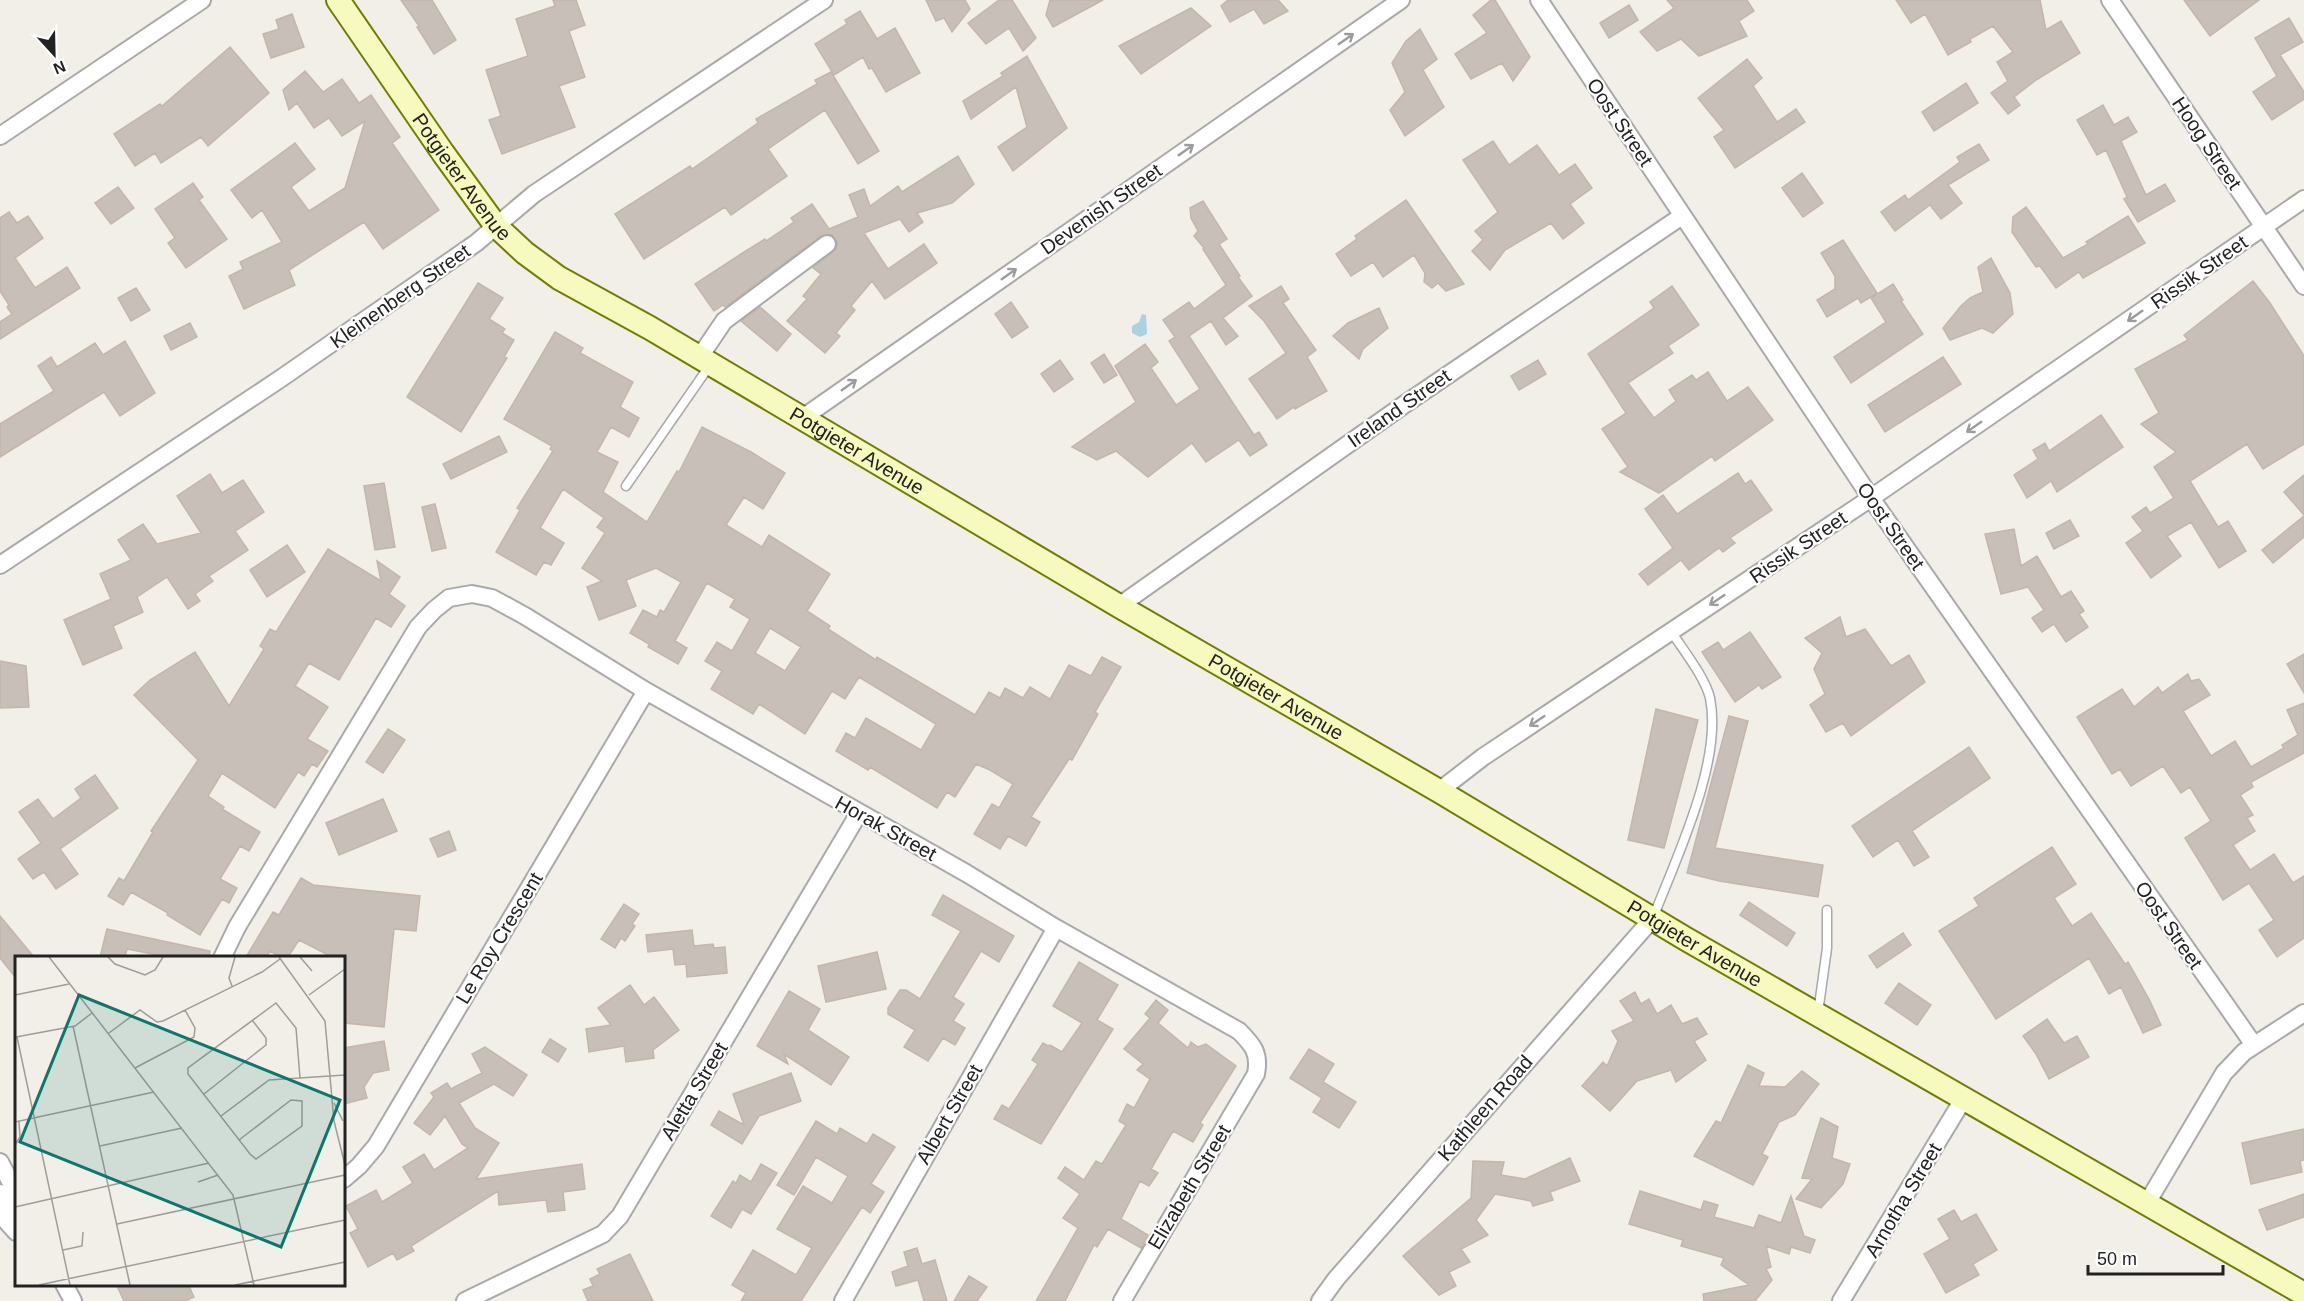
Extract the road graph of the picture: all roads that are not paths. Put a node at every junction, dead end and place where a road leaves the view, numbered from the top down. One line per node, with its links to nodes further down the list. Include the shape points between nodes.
1 (202, 0): 7 (street)
2 (338, 0): 10 (street, Potgieter Avenue)
3 (824, 0): 10 (street, Kleinenberg Street, via 534,194)
4 (1401, 0): 15 (street, Devenish Street, one-way to 4)
5 (1539, 0): 9 (street, Oost Street)
6 (2110, 0): 11 (street, Hoog Street)
7 (0, 136)
8 (2304, 199): 11 (street, Rissik Street)
9 (1682, 216): 17 (street, Oost Street); 19 (street, Ireland Street, via 1405,404)
10 (496, 226): 14 (street, Potgieter Avenue, via 559,278); 18 (street, Kleinenberg Street, via 280,379)
11 (2264, 227): 13 (street, Hoog Street); 17 (street, Rissik Street, one-way to 17)
12 (827, 244): 14 (street, via 724,321)
13 (2304, 286)
14 (705, 362): 15 (street, Potgieter Avenue); 16 (lane)
15 (801, 419): 19 (street, Potgieter Avenue)
16 (626, 486)
17 (1871, 498): 20 (street, Rissik Street, one-way to 20); 30 (street, Oost Street)
18 (0, 565)
19 (1119, 606): 22 (street, Potgieter Avenue)
20 (1671, 631): 22 (street, Rissik Street, one-way to 22); 25 (lane, via 1710,697 1713,731 1698,802)
21 (646, 691): 23 (street, Horak Street); 27 (street, Horak Street, via 492,598 472,594 449,598 418,627); 34 (street, Le Roy Crescent, via 376,1146)
22 (1439, 791): 25 (street, Potgieter Avenue)
23 (859, 813): 26 (street, Horak Street); 42 (street, Aletta Street, via 620,1216 603,1234)
24 (1827, 910): 28 (lane, via 1827,948)
25 (1653, 918): 28 (street, Potgieter Avenue); 45 (street, Kathleen Road)
26 (1056, 928): 31 (street, Horak Street, via 1239,1031 1253,1044 1257,1054); 43 (street, Albert Street)
27 (222, 956)
28 (1818, 1013): 32 (street, Potgieter Avenue)
29 (2304, 1013): 30 (street)
30 (2254, 1045): 37 (street, via 2224,1073)
31 (1256, 1074): 44 (street, Elizabeth Street)
32 (1964, 1098): 37 (street, Potgieter Avenue); 46 (street, Arnotha Street)
33 (0, 1162): 35 (street)
34 (345, 1178)
35 (15, 1191)
36 (0, 1193): 39 (street)
37 (2147, 1203): 41 (street, Potgieter Avenue)
38 (0, 1214): 40 (street)
39 (15, 1216)
40 (15, 1231)
41 (2304, 1294)
42 (465, 1301)
43 (843, 1301)
44 (1122, 1301)
45 (1320, 1301)
46 (1841, 1301)

